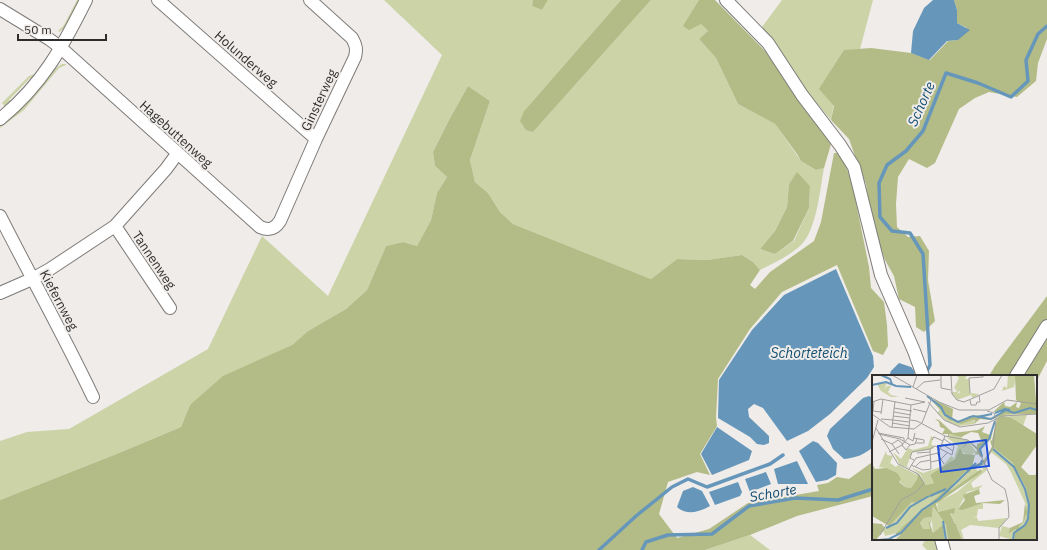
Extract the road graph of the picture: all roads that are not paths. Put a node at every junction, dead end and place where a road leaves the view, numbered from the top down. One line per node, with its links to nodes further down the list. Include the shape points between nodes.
1 (86, 0): 6 (street)
2 (158, 0): 8 (street, Holunderweg)
3 (310, 0): 8 (street, Ginsterweg, via 356,43 355,56)
4 (726, 0): 17 (street, via 768,43 854,167 881,275)
5 (0, 9): 6 (street, Hagebuttenweg)
6 (61, 48): 7 (street, via 30,91); 9 (street, Hagebuttenweg)
7 (0, 119)
8 (316, 139): 11 (street, Ginsterweg)
9 (177, 154): 11 (street, Hagebuttenweg, via 260,227 270,229); 12 (street, Tannenweg)
10 (0, 216): 13 (street, Kiefernweg)
11 (277, 225)
12 (115, 226): 13 (street, Tannenweg); 15 (street, Tannenweg)
13 (32, 279): 14 (street, Tannenweg); 19 (street, Kiefernweg)
14 (0, 293)
15 (170, 308)
16 (1047, 326): 18 (street)
17 (922, 373)
18 (1017, 375)
19 (93, 397)
20 (941, 540): 21 (street)
21 (944, 550)

